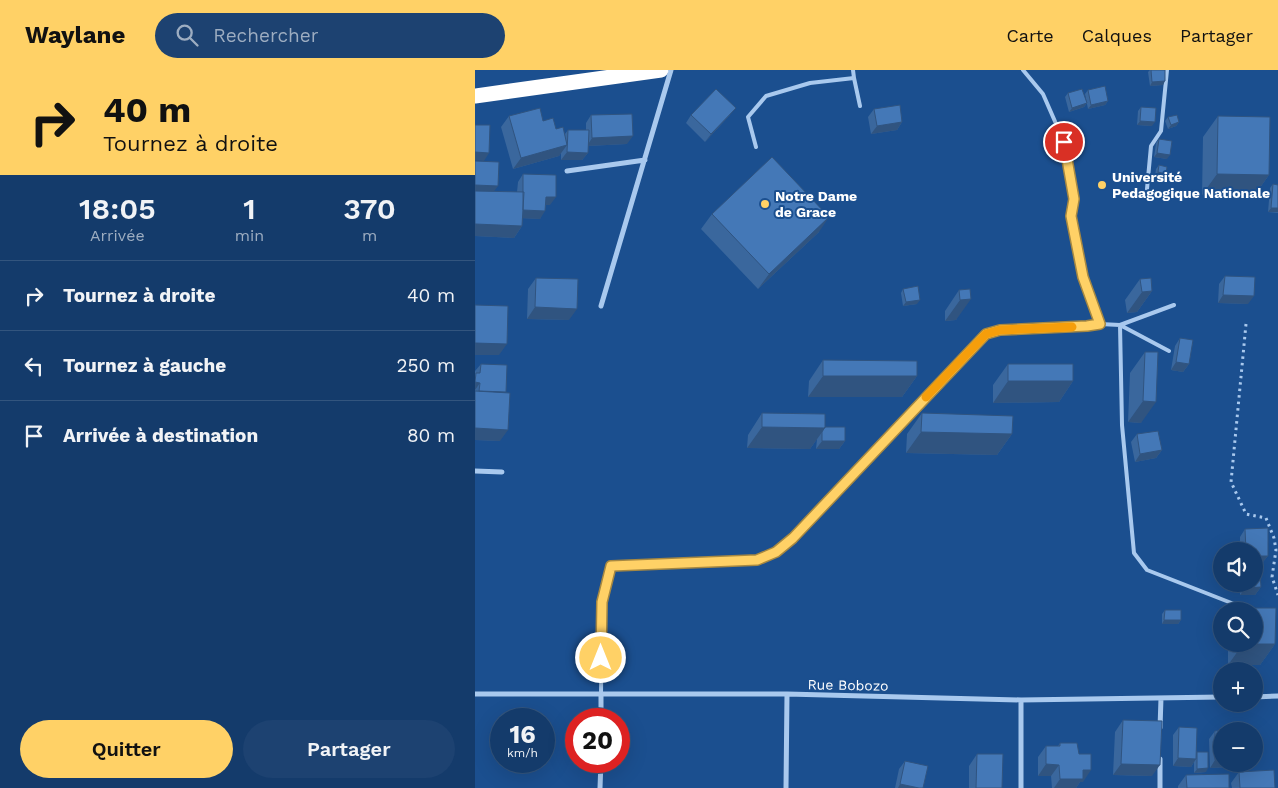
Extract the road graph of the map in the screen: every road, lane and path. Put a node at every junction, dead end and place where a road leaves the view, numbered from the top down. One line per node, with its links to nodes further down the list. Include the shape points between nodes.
1 (661, 70): 7 (highway)
2 (671, 70): 10 (street)
3 (853, 70): 6 (lane)
4 (1023, 70): 15 (lane, via 1043,94 1064,142 1074,199 1071,216 1083,277)
5 (1167, 70): 12 (lane, via 1161,131 1151,146)
6 (854, 78): 8 (lane); 9 (lane, via 810,83 766,96 748,118)
7 (475, 96)
8 (860, 106)
9 (756, 147)
10 (645, 160): 11 (street); 14 (street)
11 (567, 171)
12 (1147, 190)
13 (1174, 305): 17 (lane)
14 (601, 306)
15 (1100, 324): 17 (lane); 25 (lane, via 1000,330 986,334 793,538 776,552 757,560 611,566 602,602)
16 (1247, 324): 21 (path, via 1231,482 1246,514 1266,518 1276,550 1272,577)
17 (1120, 326): 18 (lane); 22 (lane, via 1122,425 1134,553 1147,570)
18 (1169, 351)
19 (475, 471): 20 (street)
20 (503, 472)
21 (1278, 595)
22 (1229, 602)
23 (475, 694): 25 (street, Rue Bobozo)
24 (787, 694): 25 (street, Rue Bobozo); 30 (street, Rue Bobozo); 36 (street)
25 (601, 696): 31 (street)
26 (1278, 696): 28 (street)
27 (1213, 697): 29 (street, Rue Bobozo)
28 (1263, 697)
29 (1161, 698): 30 (street, Rue Bobozo); 32 (street)
30 (1021, 700): 37 (street)
31 (601, 708)
32 (1160, 738)
33 (1160, 748): 38 (street)
34 (601, 773): 35 (street)
35 (600, 788)
36 (786, 788)
37 (1021, 788)
38 (1160, 788)

